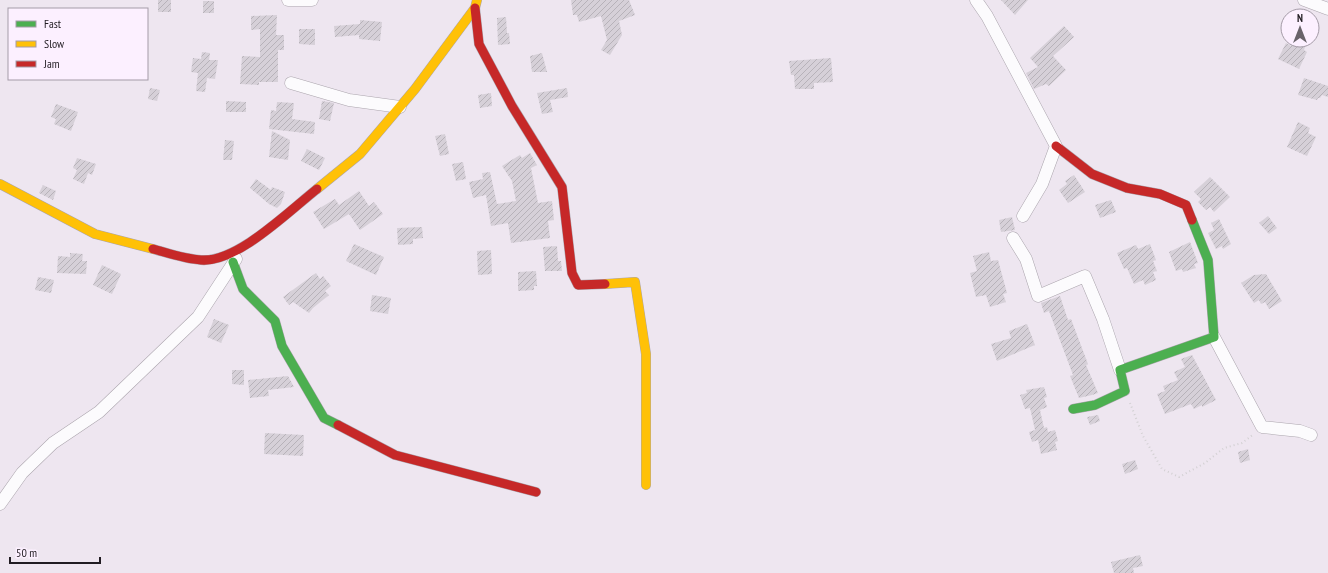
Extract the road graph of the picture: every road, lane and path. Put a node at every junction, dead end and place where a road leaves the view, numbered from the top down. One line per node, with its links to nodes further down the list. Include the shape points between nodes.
1 (288, 0): 2 (street)
2 (312, 0)
3 (976, 0): 9 (street)
4 (1304, 0): 6 (street)
5 (476, 4): 8 (street); 21 (street, via 479,44 515,113 562,187 572,273 578,285 635,282 646,354)
6 (1328, 9)
7 (291, 83): 8 (street, via 349,100)
8 (400, 107): 13 (street, via 360,154)
9 (1056, 146): 11 (street, via 1042,184); 15 (street, via 1092,174 1127,188 1160,194 1186,206 1208,260)
10 (0, 184): 13 (street, via 95,234 155,250 202,260 227,255)
11 (1023, 216)
12 (1013, 238): 16 (street, via 1026,259 1038,296 1085,276)
13 (244, 246): 14 (street)
14 (233, 262): 22 (street, via 242,289 275,321 282,346 324,418 395,455); 23 (street, via 198,317 99,412 53,443 22,473)
15 (1214, 337): 16 (street); 19 (street)
16 (1120, 370): 17 (street)
17 (1125, 391): 18 (street, via 1095,405); 19 (path, via 1143,436 1162,469 1179,477 1205,463 1224,448 1242,443)
18 (1073, 409)
19 (1262, 427): 20 (street, via 1300,431)
20 (1311, 435)
21 (646, 486)
22 (536, 492)
23 (0, 504)

